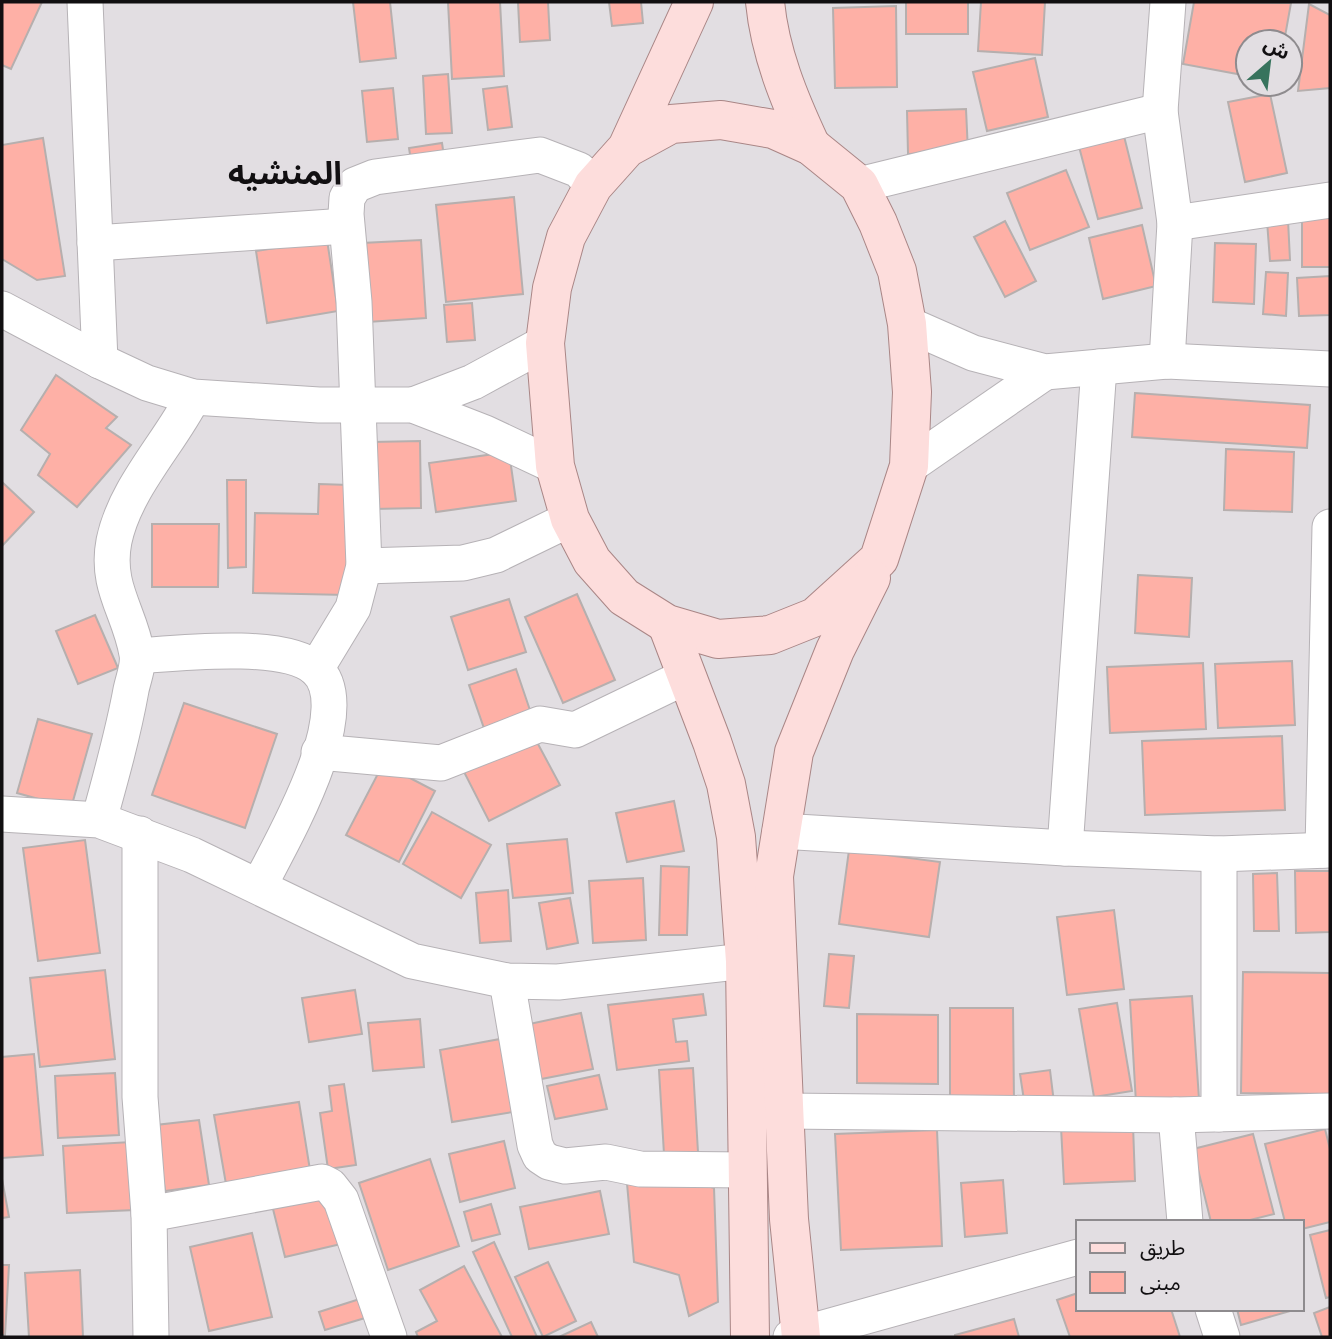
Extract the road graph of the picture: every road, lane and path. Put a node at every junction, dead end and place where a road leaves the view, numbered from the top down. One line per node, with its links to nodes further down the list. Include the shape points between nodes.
1 (92, 2): 13 (street)
2 (694, 2): 7 (main road)
3 (765, 2): 6 (main road, via 773,52)
4 (1168, 2): 5 (street)
5 (1160, 111): 8 (street); 11 (street)
6 (810, 146): 7 (main road, via 773,129 721,120 671,124); 8 (main road)
7 (627, 148): 9 (main road)
8 (859, 185): 15 (main road, via 897,271)
9 (593, 186): 12 (street, via 579,170 540,155 375,177 355,185 347,198); 16 (main road, via 566,237 552,288)
10 (1330, 200): 11 (street)
11 (1175, 223): 18 (street)
12 (346, 226): 13 (street); 23 (street)
13 (95, 243): 17 (street)
14 (2, 309): 17 (street)
15 (906, 324): 21 (street, via 973,353); 26 (main road, via 912,392)
16 (545, 343): 24 (street, via 473,382); 25 (main road)
17 (100, 361): 22 (street)
18 (1167, 361): 19 (street); 20 (street)
19 (1099, 367): 21 (street); 40 (street)
20 (1330, 369)
21 (1045, 372): 26 (street)
22 (192, 397): 23 (street); 32 (street, via 128,503 115,539 111,566 116,596)
23 (358, 404): 24 (street); 30 (street)
24 (413, 405): 25 (street)
25 (555, 466): 27 (main road)
26 (909, 466): 29 (main road)
27 (570, 519): 30 (street, via 496,555 463,563); 31 (main road, via 592,561 624,597)
28 (1330, 527): 41 (street)
29 (878, 559): 31 (main road, via 814,617 770,635 718,639); 38 (main road, via 794,752)
30 (364, 566): 33 (street, via 353,608)
31 (667, 624): 34 (main road)
32 (138, 656): 33 (street, via 267,653); 37 (street)
33 (316, 669): 35 (street, via 328,688 329,720)
34 (687, 676): 35 (street, via 575,730 540,724 442,763); 44 (main road, via 726,784 736,837)
35 (319, 752): 43 (street, via 300,805)
36 (2, 814): 37 (street)
37 (99, 820): 39 (street)
38 (780, 831): 40 (street); 46 (main road, via 774,876)
39 (140, 834): 43 (street); 51 (street, via 140,1097)
40 (1065, 848): 42 (street)
41 (1327, 850): 42 (street)
42 (1219, 854): 48 (street)
43 (259, 886): 45 (street, via 412,961)
44 (744, 961): 45 (street, via 558,982); 50 (main road)
45 (507, 981): 50 (street, via 540,1156 565,1166 606,1162 640,1169)
46 (785, 1111): 49 (street); 55 (main road)
47 (1330, 1111): 48 (street)
48 (1219, 1114): 49 (street)
49 (1176, 1115): 52 (street)
50 (747, 1170): 58 (main road)
51 (149, 1214): 56 (street); 57 (street, via 322,1182 330,1186 341,1200)
52 (1185, 1220)
53 (1076, 1258): 55 (street)
54 (1214, 1311): 59 (street)
55 (798, 1336)
56 (151, 1337)
57 (390, 1337)
58 (750, 1337)
59 (1222, 1337)

